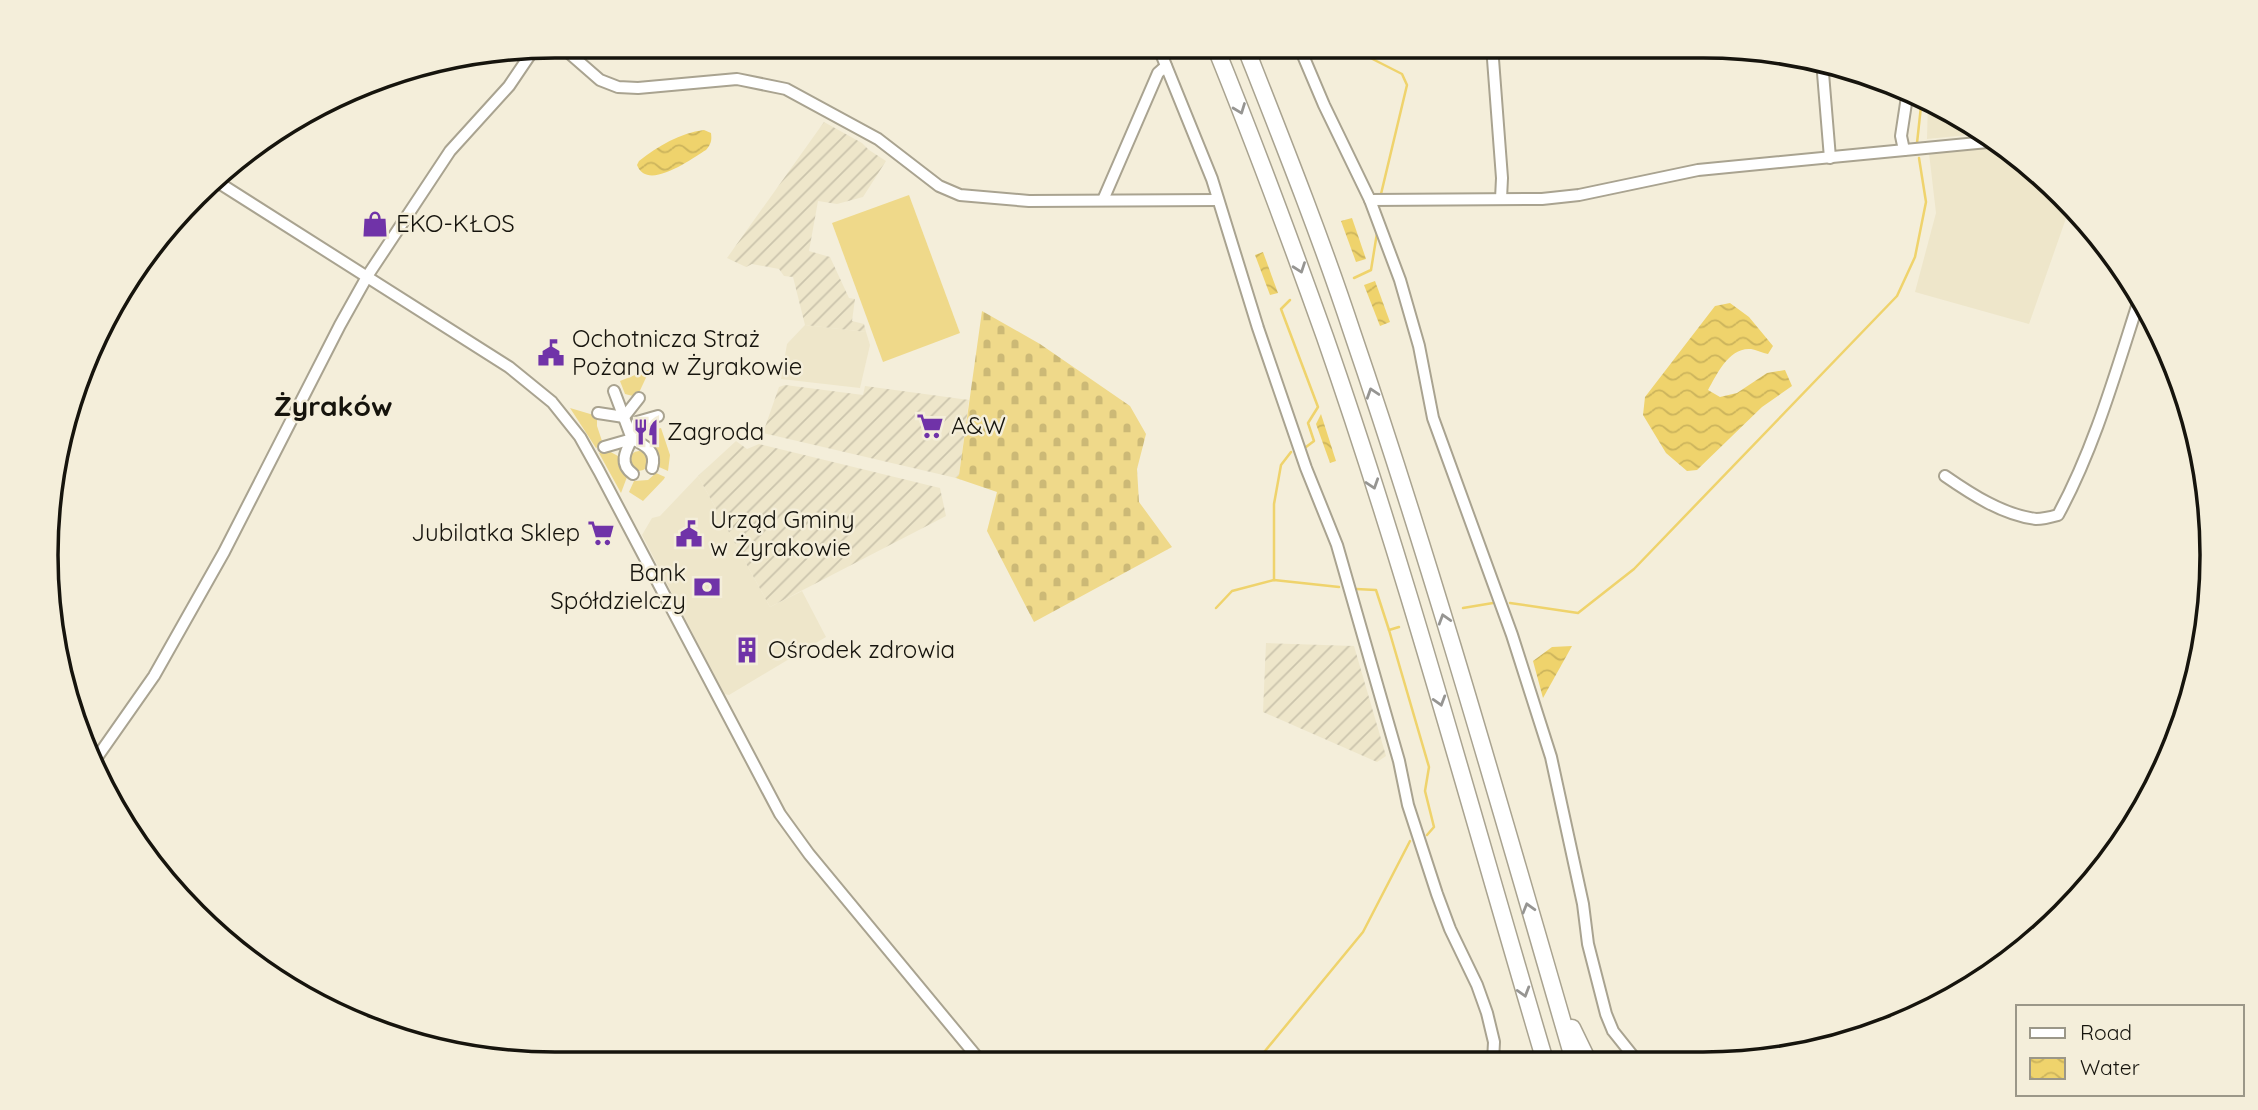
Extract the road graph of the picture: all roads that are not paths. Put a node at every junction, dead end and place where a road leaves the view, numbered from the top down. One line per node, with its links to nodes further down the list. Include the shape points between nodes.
1 (575, 58): 16 (street, via 600,80 618,87 737,79 786,89 878,139 939,186 960,195 1029,201)
2 (1163, 58): 8 (street)
3 (1220, 58): 33 (highway, one-way to 33, via 1325,339 1393,548)
4 (1250, 58): 30 (highway, one-way to 4, via 1419,538 1352,331)
5 (1304, 58): 18 (street)
6 (1493, 58): 15 (street)
7 (527, 59): 19 (street, via 450,151)
8 (1167, 66): 16 (street, via 1158,73); 17 (street)
9 (1823, 73): 13 (street)
10 (1906, 102): 12 (street, via 1901,136)
11 (1980, 143): 12 (street)
12 (1904, 150): 13 (street)
13 (1830, 158): 15 (street, via 1698,170 1542,200)
14 (223, 185): 19 (street)
15 (1501, 199): 18 (street)
16 (1103, 200): 17 (street)
17 (1218, 200): 32 (street, via 1266,353 1337,545 1408,805 1450,929 1487,1013)
18 (1370, 200): 36 (street, via 1400,280 1433,418 1551,757 1606,1014)
19 (368, 275): 29 (street, via 161,665); 31 (street, via 496,357 552,402 580,437 780,814)
20 (2136, 310): 28 (street, via 2099,424 2058,515 2038,519 2011,513)
21 (614, 391): 25 (street)
22 (639, 398): 25 (street)
23 (598, 413): 25 (street)
24 (657, 416): 26 (street, via 637,422)
25 (624, 417): 26 (street)
26 (632, 439): 26 (street, via 625,468 631,477 642,476 655,469 652,453); 27 (street)
27 (604, 447)
28 (1945, 476)
29 (100, 754)
30 (1548, 974): 34 (highway); 35 (highway)
31 (973, 1052)
32 (1493, 1052)
33 (1542, 1052)
34 (1571, 1052)
35 (1584, 1052)
36 (1630, 1052)

